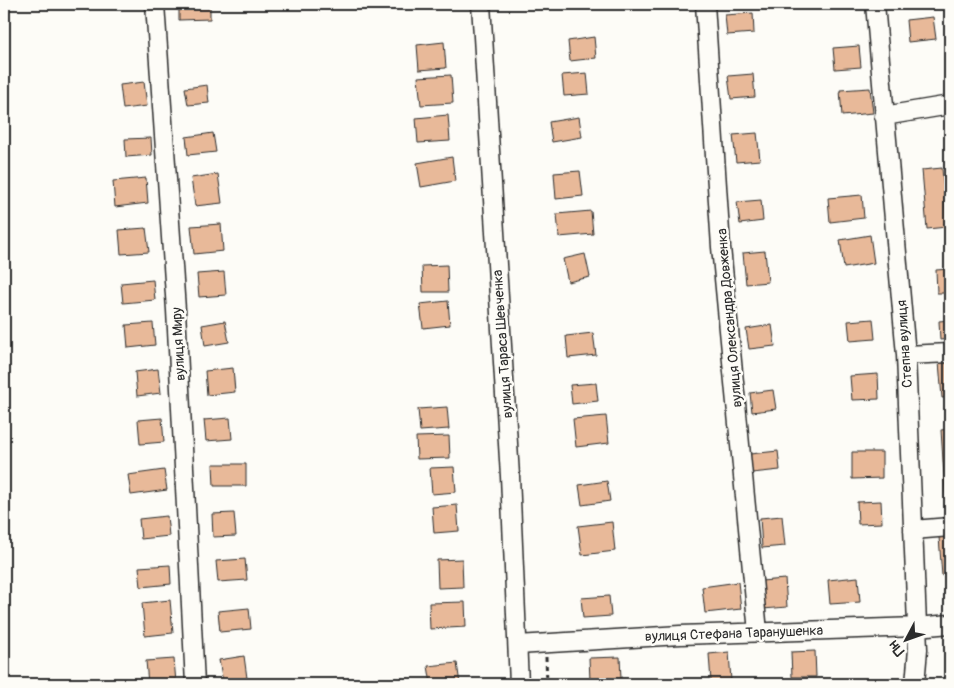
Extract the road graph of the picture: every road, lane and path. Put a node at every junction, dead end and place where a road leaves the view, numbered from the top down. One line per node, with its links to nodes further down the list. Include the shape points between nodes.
1 (154, 4): 16 (street, вулиця Миру, via 176,310)
2 (481, 4): 15 (street, вулиця Тараса Шевченка)
3 (704, 4): 13 (street, вулиця Олександра Довженка, via 722,247)
4 (875, 4): 6 (street, Степна вулиця)
5 (950, 105): 6 (street)
6 (884, 116): 8 (street, Степна вулиця)
7 (950, 353): 8 (street)
8 (906, 355): 10 (street, Степна вулиця)
9 (950, 527): 10 (street)
10 (913, 530): 12 (street, Степна вулиця)
11 (950, 624): 12 (street, вулиця Стефана Таранушенка)
12 (917, 626): 13 (street, вулиця Стефана Таранушенка); 19 (street, Степна вулиця)
13 (758, 632): 14 (street, вулиця Стефана Таранушенка)
14 (546, 643): 15 (street, вулиця Стефана Таранушенка); 18 (path)
15 (518, 645): 17 (street, вулиця Тараса Шевченка)
16 (195, 684)
17 (519, 684)
18 (548, 684)
19 (915, 684)

